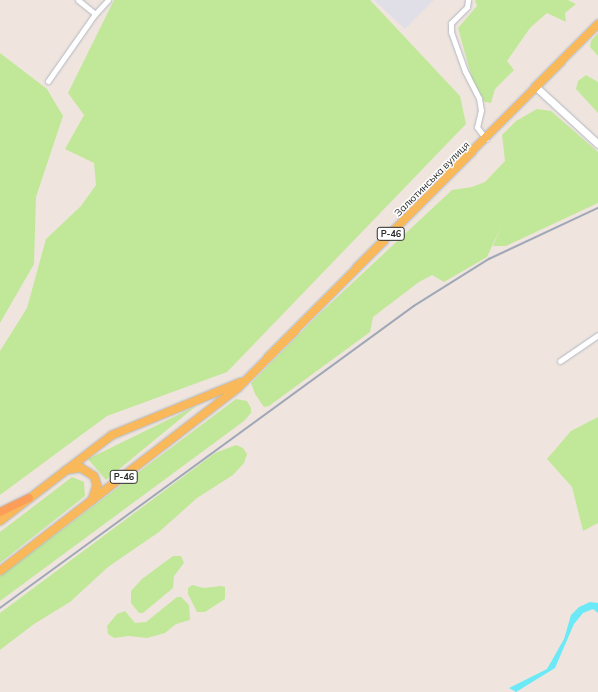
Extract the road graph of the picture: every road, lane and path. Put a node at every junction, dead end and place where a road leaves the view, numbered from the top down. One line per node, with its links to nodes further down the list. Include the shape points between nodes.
1 (78, 0): 4 (street)
2 (108, 0): 4 (street)
3 (468, 0): 8 (street, via 467,7 451,23 452,32 465,71 479,98 481,110 477,127)
4 (95, 14): 6 (street)
5 (598, 24): 7 (main road, Залютинська вулиця / Р-46)
6 (48, 81)
7 (536, 87): 8 (main road, Залютинська вулиця / Р-46); 9 (main road)
8 (486, 138): 12 (main road, Залютинська вулиця / Р-46)
9 (598, 144)
10 (598, 335): 11 (street)
11 (560, 361)
12 (245, 379): 13 (main road, Р-46, via 120,431); 15 (main road, Р-46, via 238,388)
13 (62, 471): 14 (main road, Р-46); 15 (main road, via 81,468 94,476 97,492)
14 (29, 498): 16 (highway); 17 (main road, Р-46)
15 (89, 504): 18 (main road, Р-46)
16 (0, 512)
17 (0, 521)
18 (0, 571)

